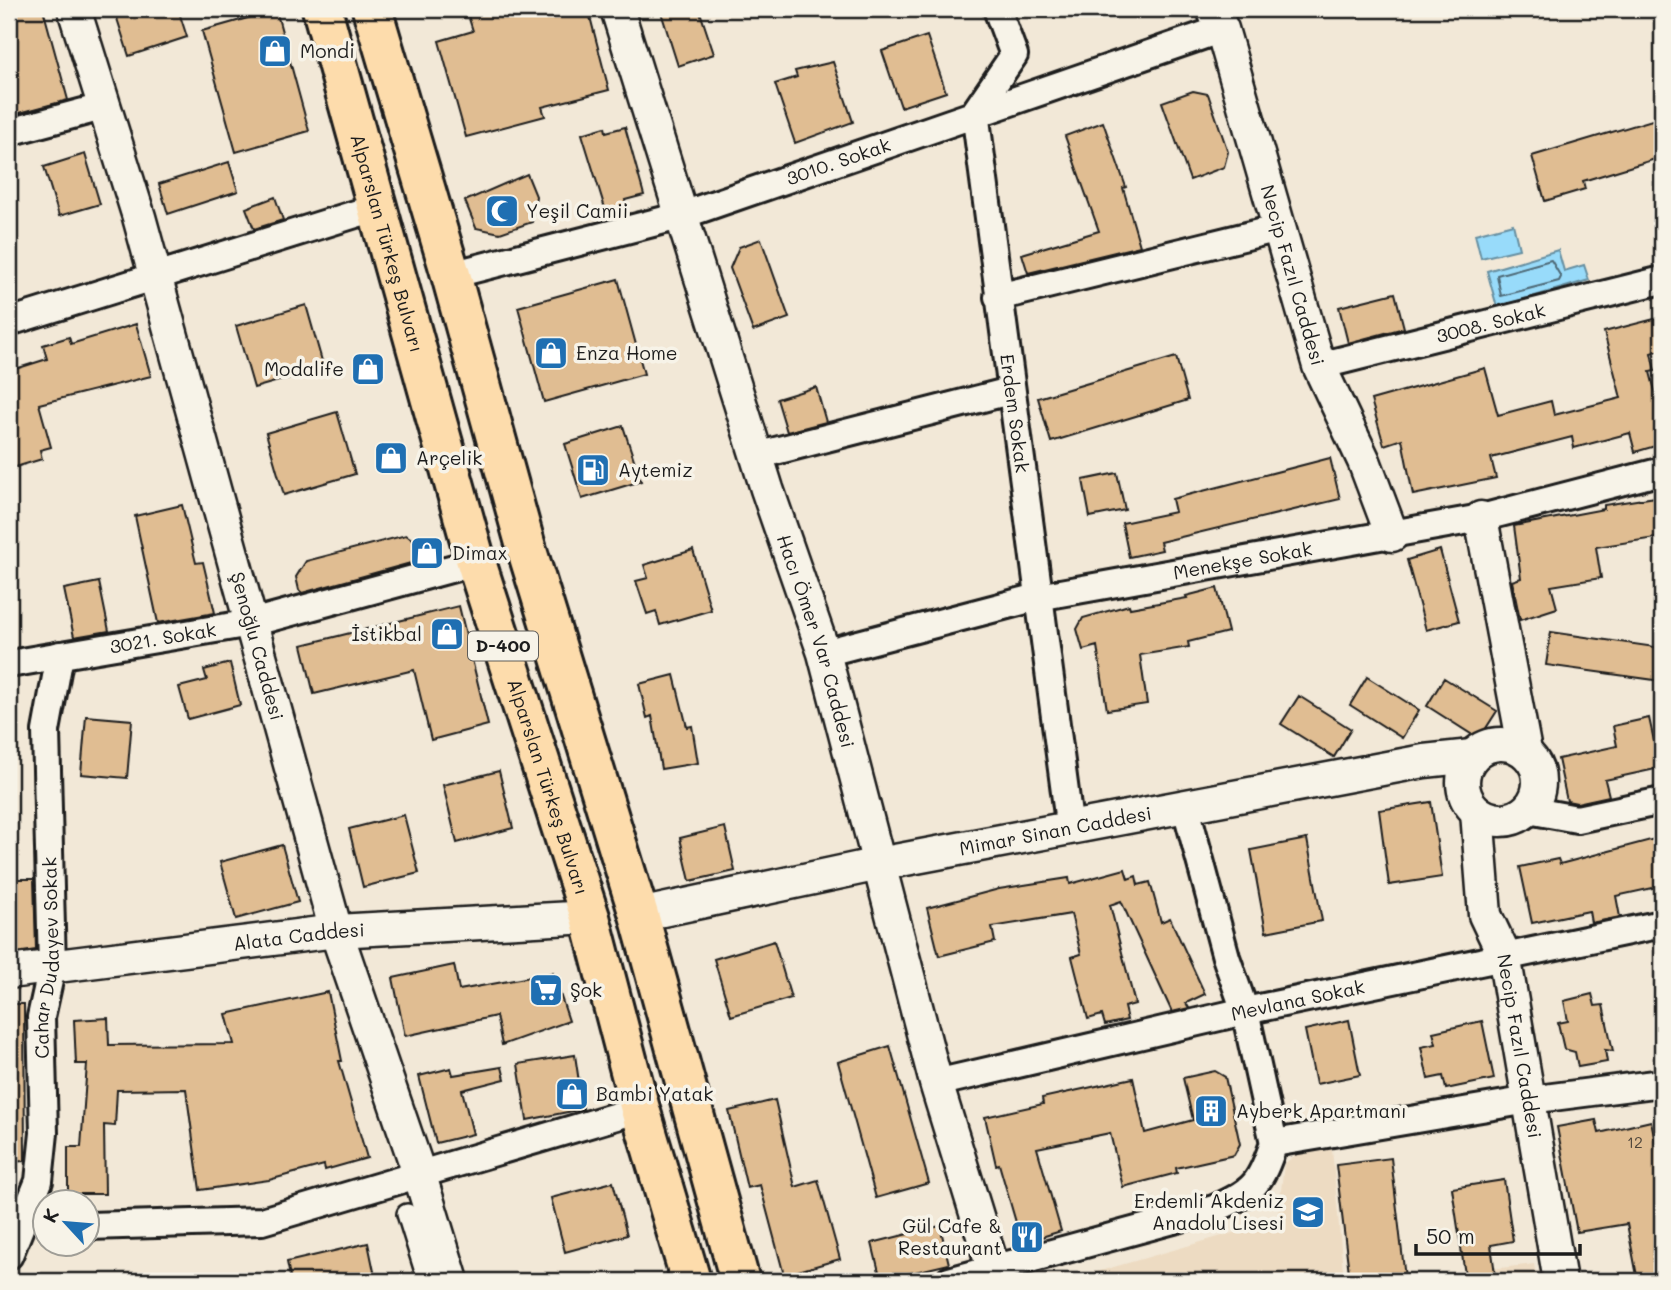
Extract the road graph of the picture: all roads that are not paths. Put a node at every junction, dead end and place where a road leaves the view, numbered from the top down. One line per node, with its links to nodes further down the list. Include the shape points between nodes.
1 (74, 9): 7 (street, Şenoğlu Caddesi)
2 (322, 9): 10 (highway, Alparslan Türkeş Bulvarı / D-400)
3 (372, 9): 13 (highway, D-400)
4 (617, 9): 11 (street, Hacı Ömer Var Caddesi)
5 (997, 9): 8 (street, via 1014,55)
6 (1217, 19): 8 (street, 3010. Sokak); 12 (street, Necip Fazıl Caddesi)
7 (102, 107): 9 (street); 14 (street, Şenoğlu Caddesi)
8 (975, 112): 11 (street, 3010. Sokak); 16 (street, Erdem Sokak)
9 (9, 132)
10 (379, 207): 14 (street); 24 (highway, Alparslan Türkeş Bulvarı / D-400)
11 (680, 216): 13 (street, 3010. Sokak); 20 (street, Hacı Ömer Var Caddesi)
12 (1279, 228): 16 (street); 18 (street, Necip Fazıl Caddesi)
13 (451, 275): 38 (highway, D-400, via 526,547)
14 (155, 278): 17 (street); 26 (street, Şenoğlu Caddesi)
15 (1662, 280): 18 (street, 3008. Sokak)
16 (998, 297): 19 (street, Erdem Sokak)
17 (9, 322)
18 (1319, 366): 23 (street, Necip Fazıl Caddesi, via 1364,461)
19 (1010, 391): 20 (street); 25 (street, Erdem Sokak)
20 (757, 456): 27 (street, Hacı Ömer Var Caddesi)
21 (1662, 471): 22 (street, Menekşe Sokak)
22 (1481, 518): 23 (street, Menekşe Sokak); 30 (street)
23 (1392, 535): 25 (street, Menekşe Sokak)
24 (476, 562): 26 (street, 3021. Sokak); 39 (highway, Alparslan Türkeş Bulvarı / D-400)
25 (1038, 597): 27 (street, Menekşe Sokak); 36 (street, Erdem Sokak)
26 (251, 623): 28 (street, 3021. Sokak); 41 (street, Şenoğlu Caddesi)
27 (824, 653): 37 (street, Hacı Ömer Var Caddesi)
28 (60, 655): 29 (street, 3021. Sokak); 43 (street, Cahar Dudayev Sokak, via 46,731)
29 (9, 664)
30 (1525, 751): 31 (street, via 1492,744); 34 (street, via 1539,774 1535,800)
31 (1472, 756): 33 (street, Mimar Sinan Caddesi, via 1424,761); 35 (street, via 1462,779 1464,792)
32 (1662, 802): 34 (street, via 1577,819)
33 (1186, 808): 36 (street, Mimar Sinan Caddesi); 45 (street)
34 (1528, 810): 35 (street, via 1508,820 1486,818)
35 (1477, 812): 42 (street, Necip Fazıl Caddesi, via 1485,915)
36 (1070, 830): 37 (street, Mimar Sinan Caddesi)
37 (879, 864): 38 (street, Mimar Sinan Caddesi); 46 (street, Hacı Ömer Var Caddesi)
38 (639, 915): 61 (highway, D-400)
39 (590, 916): 41 (street, Alata Caddesi); 49 (highway, Alparslan Türkeş Bulvarı / D-400)
40 (1662, 924): 42 (street, Mevlana Sokak)
41 (336, 931): 43 (street, Alata Caddesi); 51 (street, Şenoğlu Caddesi)
42 (1504, 955): 45 (street, Mevlana Sokak); 48 (street, Necip Fazıl Caddesi)
43 (51, 967): 44 (street, Alata Caddesi); 54 (street, Cahar Dudayev Sokak, via 41,1017 44,1133 39,1181)
44 (9, 972)
45 (1245, 1011): 46 (street, Mevlana Sokak); 50 (street)
46 (936, 1083): 57 (street, Hacı Ömer Var Caddesi)
47 (1662, 1083): 48 (street)
48 (1529, 1100): 50 (street); 63 (street, Necip Fazıl Caddesi)
49 (640, 1109): 51 (street); 60 (highway, Alparslan Türkeş Bulvarı / D-400)
50 (1274, 1143): 57 (street, via 1264,1172 1245,1196)
51 (420, 1176): 53 (street, via 262,1222); 59 (street, Şenoğlu Caddesi)
52 (407, 1214): 58 (street)
53 (102, 1226)
54 (25, 1228): 55 (street, Cahar Dudayev Sokak); 56 (street)
55 (9, 1255)
56 (9, 1266)
57 (996, 1275): 62 (street)
58 (428, 1281)
59 (452, 1281)
60 (691, 1281)
61 (740, 1281)
62 (949, 1281)
63 (1560, 1281)

